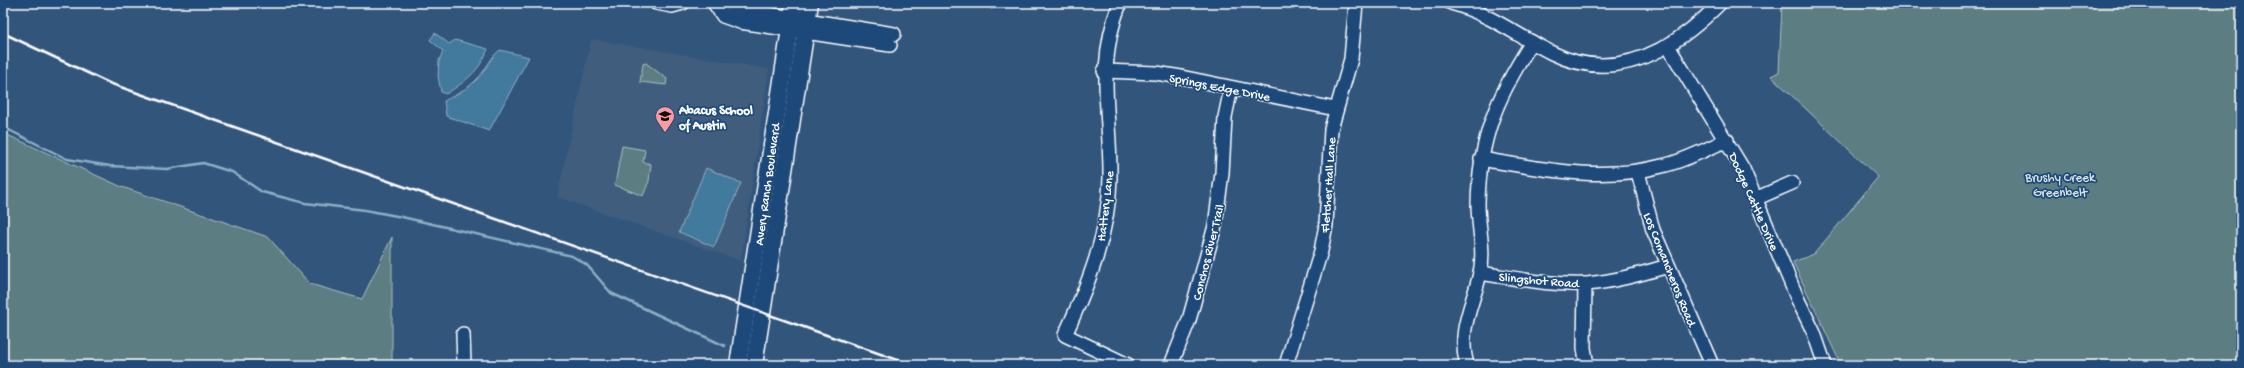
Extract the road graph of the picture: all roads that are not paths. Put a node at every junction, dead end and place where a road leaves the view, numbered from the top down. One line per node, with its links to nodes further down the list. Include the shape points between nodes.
1 (656, 3): 2 (street, via 672,6)
2 (683, 3)
3 (714, 3): 10 (street, via 719,12 728,19)
4 (727, 3): 10 (street, via 734,8)
5 (810, 3): 10 (main road, Avery Ranch Boulevard)
6 (1120, 3): 14 (street, Hattery Lane, via 1109,35)
7 (1356, 3): 16 (street, Fletcher Hall Lane, via 1350,59)
8 (1720, 3): 13 (street)
9 (1459, 4): 12 (street)
10 (797, 20): 11 (street); 27 (main road, Avery Ranch Boulevard); 28 (main road, Avery Ranch Boulevard)
11 (892, 40)
12 (1532, 42): 13 (street, via 1569,60 1600,65 1632,61); 18 (street, via 1501,94 1491,118)
13 (1668, 46): 17 (street, Dodge Cattle Drive, via 1701,103)
14 (1104, 71): 15 (street, Springs Edge Drive, via 1156,73); 29 (street, Hattery Lane, via 1110,154 1107,206 1096,261 1065,335)
15 (1231, 88): 16 (street, Springs Edge Drive); 30 (street, Conchos River Trail, via 1225,117 1222,179 1215,226 1189,320)
16 (1335, 109): 31 (street, Fletcher Hall Lane, via 1329,149 1326,225 1321,251)
17 (1727, 140): 19 (street, via 1687,158); 21 (street, Dodge Cattle Drive, via 1743,169)
18 (1481, 159): 19 (street, via 1575,174); 23 (street, via 1478,180)
19 (1638, 172): 22 (street, Los Comancheros Road, via 1653,230)
20 (1792, 183): 21 (street)
21 (1755, 199): 35 (street, Dodge Cattle Drive, via 1814,333)
22 (1668, 266): 24 (street, Slingshot Road, via 1630,278); 34 (street, Los Comancheros Road)
23 (1480, 274): 24 (street, Slingshot Road); 32 (street, via 1464,329 1464,357)
24 (1585, 284): 33 (street, via 1584,348)
25 (463, 334): 26 (street)
26 (464, 365)
27 (738, 365)
28 (754, 365)
29 (1128, 365)
30 (1171, 365)
31 (1286, 365)
32 (1467, 365)
33 (1587, 365)
34 (1712, 365)
35 (1825, 365)

